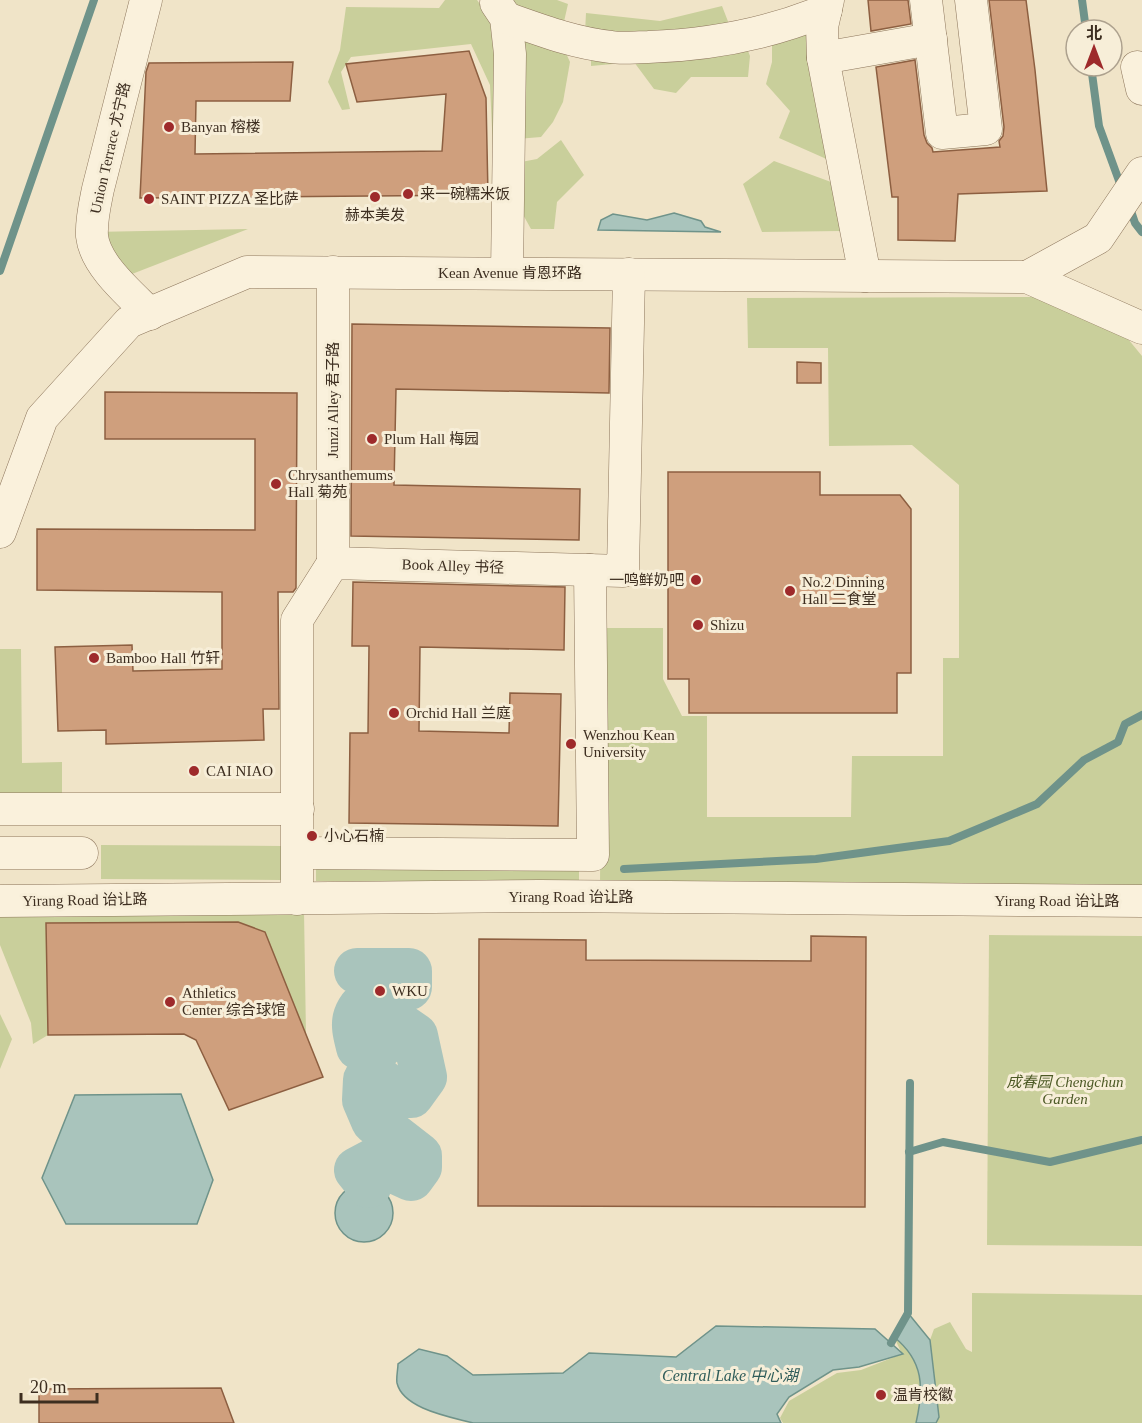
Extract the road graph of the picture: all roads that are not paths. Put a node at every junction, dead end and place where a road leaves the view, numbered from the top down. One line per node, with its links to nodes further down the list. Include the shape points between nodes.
1 (146, 0): 14 (street, Union Terrace 尤宁路, via 98,189 92,238 105,267)
2 (926, 0): 6 (street)
3 (971, 0): 6 (street, via 986,129 942,133)
4 (827, 5): 5 (street, via 795,23 752,35 676,46 613,48 556,36); 7 (street, via 822,27)
5 (499, 9): 10 (street, via 510,54)
6 (931, 39): 7 (street)
7 (823, 58): 12 (street)
8 (1142, 173): 13 (street, via 1098,238)
9 (333, 272): 10 (street, Kean Avenue 肯恩环路); 14 (street, Kean Avenue 肯恩环路, via 247,272); 17 (street, Junzi Alley 君子路)
10 (507, 273): 11 (street, Kean Avenue 肯恩环路)
11 (629, 274): 12 (street, Kean Avenue 肯恩环路); 18 (street, Book Alley 书径, via 623,571)
12 (865, 276): 13 (street, Kean Avenue 肯恩环路)
13 (1027, 277): 15 (street, Kean Avenue 肯恩环路)
14 (150, 314): 16 (street, Kean Avenue 肯恩环路, via 129,322 42,418)
15 (1142, 328)
16 (0, 532)
17 (333, 563): 18 (street, Book Alley 书径); 20 (street, via 297,620)
18 (590, 570): 23 (street, via 593,855)
19 (0, 809): 20 (street)
20 (298, 809): 23 (street)
21 (0, 853): 22 (street)
22 (82, 853)
23 (298, 853): 24 (street)
24 (297, 898): 25 (street, Yirang Road 诒让路); 26 (street, Yirang Road 诒让路)
25 (0, 901)
26 (1142, 901)

